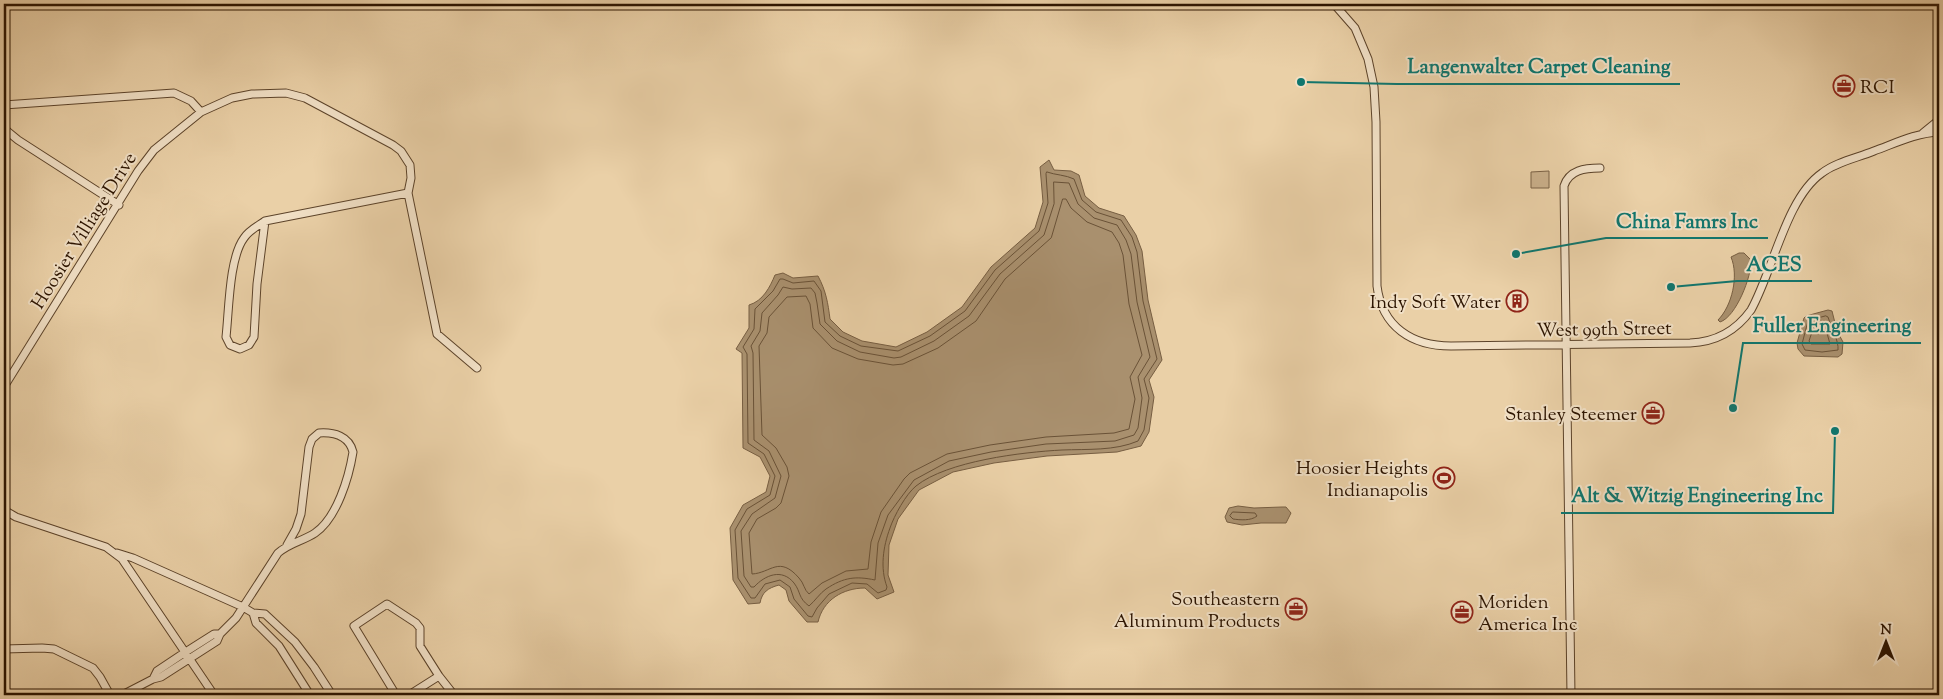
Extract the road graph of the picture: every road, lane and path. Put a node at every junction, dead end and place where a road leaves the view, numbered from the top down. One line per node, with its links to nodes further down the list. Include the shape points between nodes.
1 (1334, 4): 12 (street, West 99th Street, via 1355,28 1368,59 1374,87 1377,286 1381,304 1394,324 1418,342 1437,346)
2 (4, 105): 3 (street, via 174,93 191,101)
3 (201, 112): 9 (street, Hoosier Villiage Drive, via 232,98 252,94 286,92 305,98 401,151 410,165); 10 (street, Hoosier Villiage Drive, via 154,150)
4 (1939, 120): 7 (street, West 99th Street)
5 (4, 126): 10 (street, via 18,140)
6 (1939, 132): 7 (street, West 99th Street)
7 (1923, 133): 12 (street, West 99th Street, via 1834,166 1807,186 1791,214 1754,306 1727,334 1698,343)
8 (1600, 168): 12 (street, via 1578,171 1569,176 1564,186)
9 (408, 193): 11 (street); 13 (street, Hoosier Villiage Drive, via 437,334)
10 (119, 205): 14 (street, Hoosier Villiage Drive)
11 (265, 221): 11 (street, via 244,237 235,254 226,337 230,345 240,349 254,338)
12 (1566, 345): 34 (street)
13 (477, 368)
14 (4, 387)
15 (4, 510): 17 (street)
16 (287, 545): 16 (street, via 317,532 338,503 353,452 348,441 337,435 319,433 310,442 301,514); 18 (street, via 275,557)
17 (113, 552): 18 (street); 22 (street, via 128,568)
18 (243, 607): 19 (street); 20 (street)
19 (253, 613): 29 (street, via 256,623 279,646); 30 (street, via 265,614 295,642)
20 (220, 634): 22 (street, via 214,634); 23 (street, via 217,641)
21 (4, 649): 26 (street, via 54,650 93,668)
22 (184, 653): 23 (street); 25 (street, via 157,671)
23 (189, 660): 25 (street, via 161,678); 28 (street)
24 (439, 676): 31 (street, via 420,646 420,628 387,604 354,626); 32 (street); 33 (street)
25 (153, 679): 27 (street)
26 (110, 695)
27 (122, 695)
28 (214, 695)
29 (310, 695)
30 (332, 695)
31 (396, 695)
32 (409, 695)
33 (454, 695)
34 (1570, 695)

